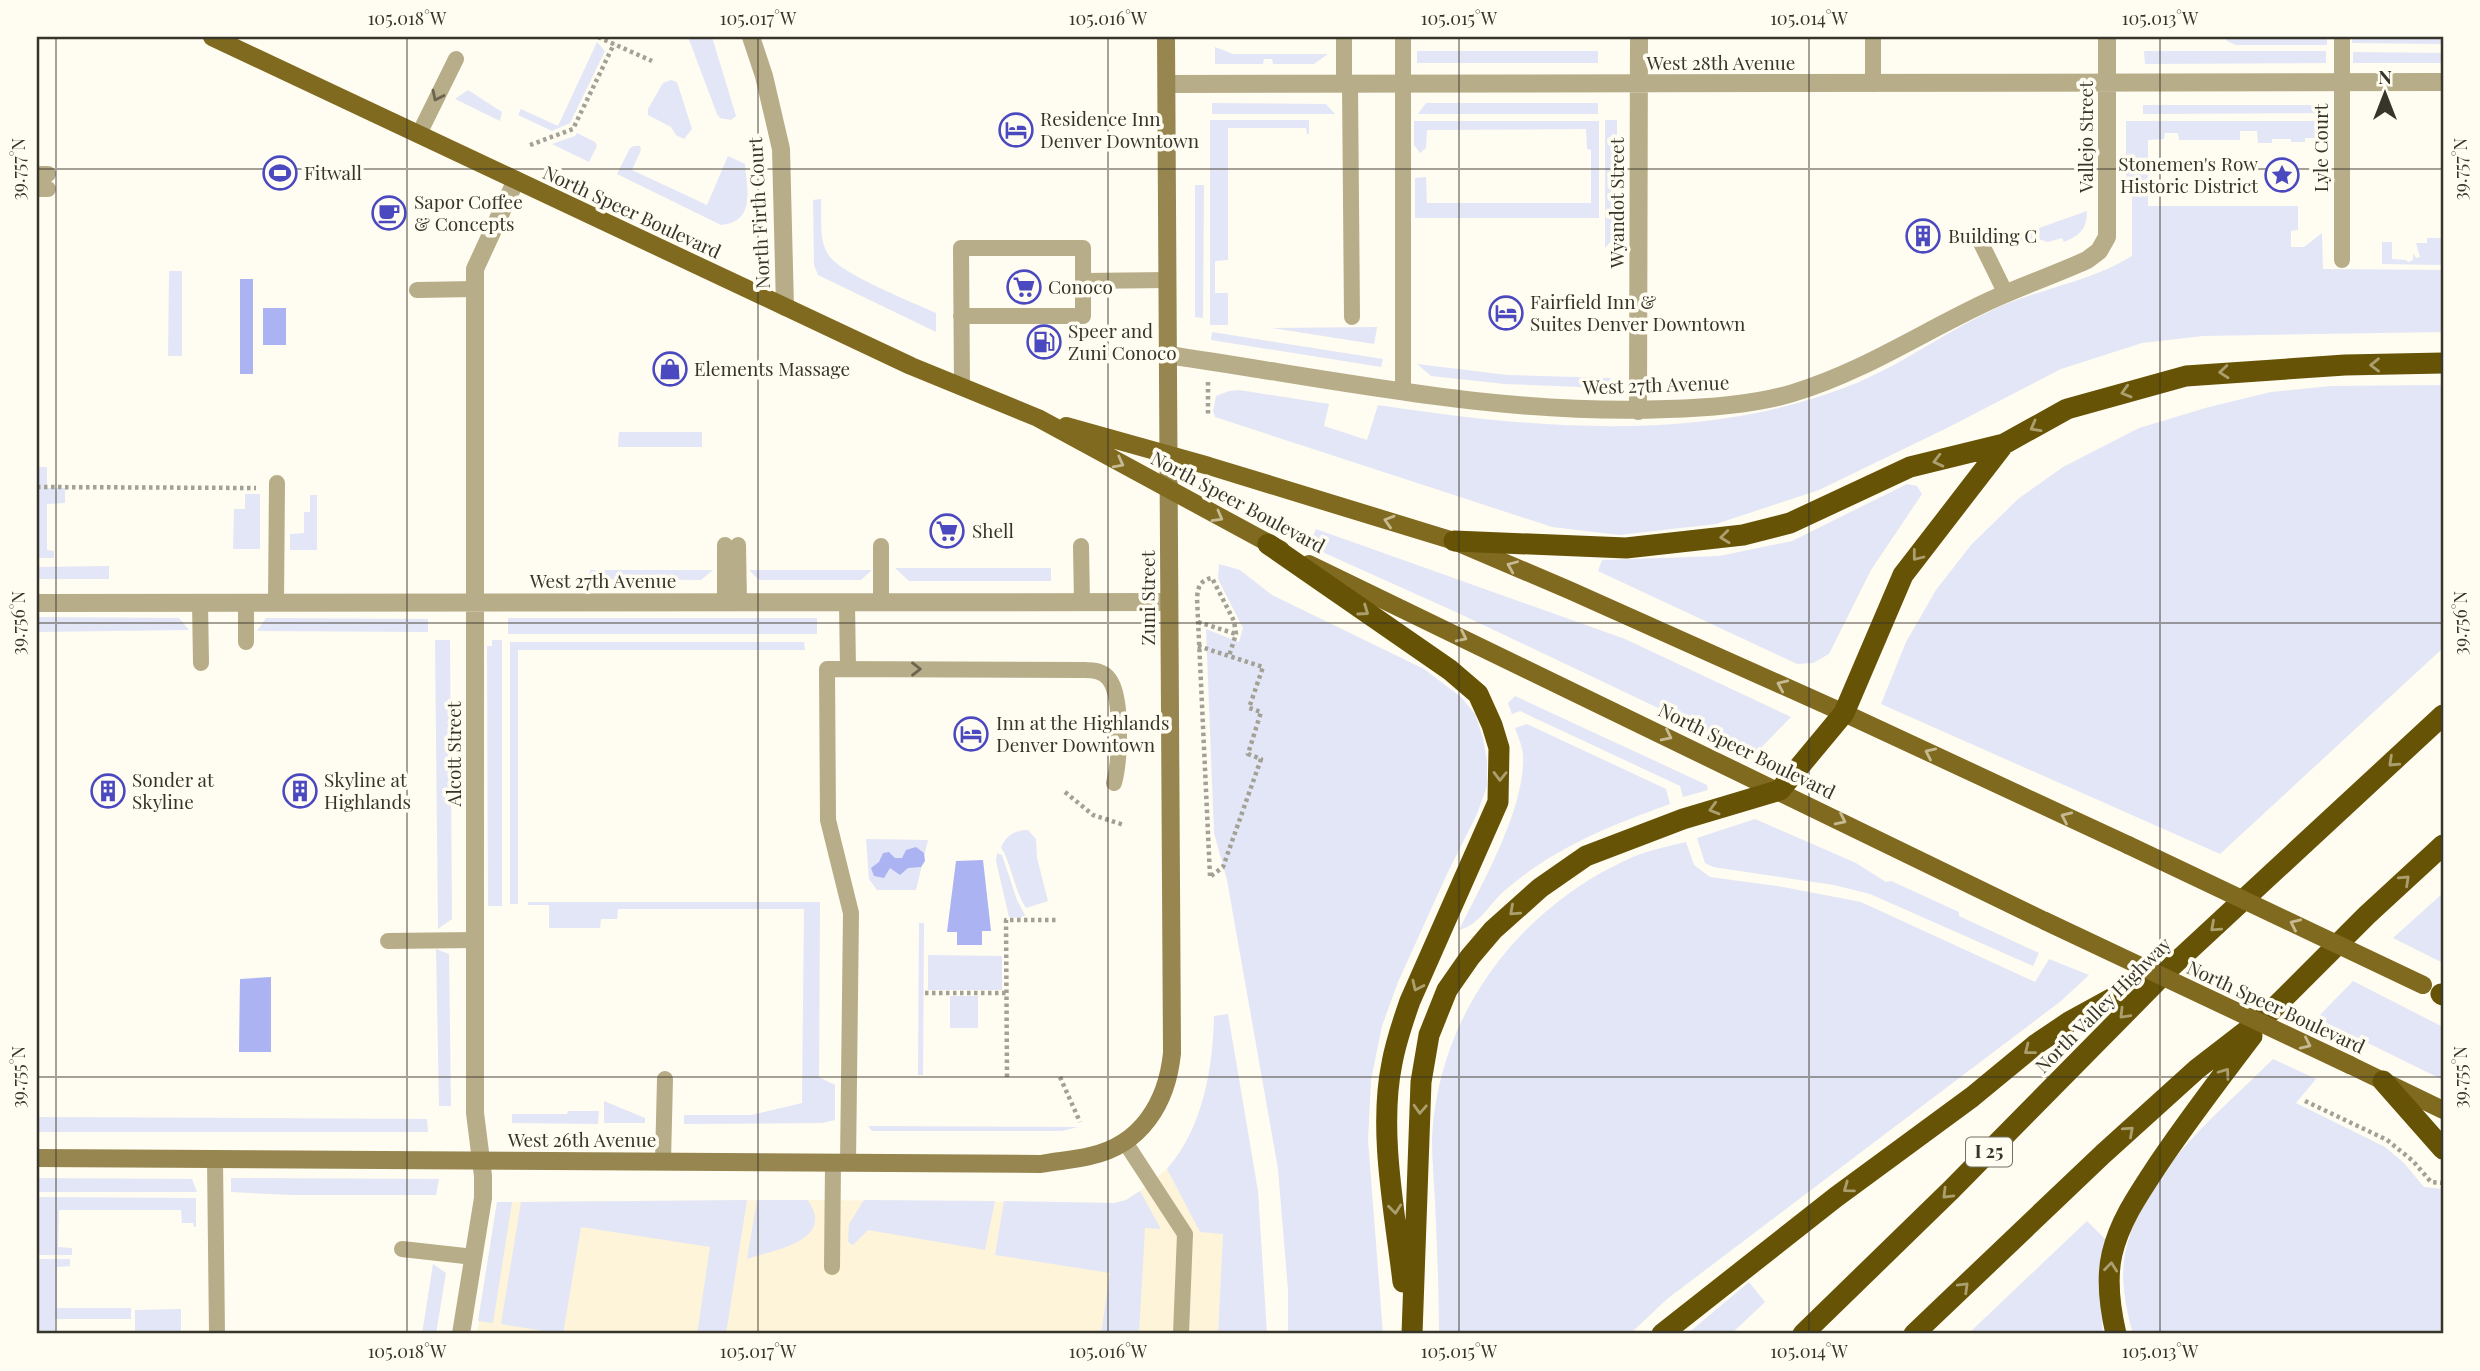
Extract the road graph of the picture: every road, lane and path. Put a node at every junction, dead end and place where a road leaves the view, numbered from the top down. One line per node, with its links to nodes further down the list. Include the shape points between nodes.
1 (212, 37): 22 (main road, North Speer Boulevard)
2 (598, 37): 11 (path)
3 (751, 37): 33 (street, North Firth Court, via 781,149)
4 (1166, 37): 17 (street, Zuni Street)
5 (1403, 37): 19 (lane)
6 (1639, 37): 20 (street, Wyandot Street)
7 (1873, 37): 21 (lane)
8 (2107, 37): 15 (street, Vallejo Street)
9 (2343, 37): 16 (lane, Lyle Court)
10 (1344, 40): 18 (lane)
11 (614, 44): 13 (path); 23 (path, via 573,130)
12 (456, 59): 22 (lane, one-way to 22)
13 (652, 61)
14 (2443, 82): 16 (street, West 28th Avenue)
15 (2108, 83): 16 (street, West 28th Avenue); 21 (street, West 28th Avenue); 25 (street, Vallejo Street)
16 (2343, 83): 27 (lane, Lyle Court)
17 (1167, 84): 18 (street, West 28th Avenue); 28 (street, Zuni Street)
18 (1347, 84): 19 (street, West 28th Avenue); 35 (lane)
19 (1403, 84): 20 (street, West 28th Avenue); 40 (lane)
20 (1639, 84): 21 (street, West 28th Avenue); 41 (street, Wyandot Street)
21 (1873, 84)
22 (419, 134): 24 (main road, North Speer Boulevard)
23 (530, 145)
24 (516, 180): 30 (street, Alcott Street, via 475,269); 33 (main road, North Speer Boulevard)
25 (2107, 237): 32 (street, West 27th Avenue, via 2087,260)
26 (1980, 241): 32 (lane)
27 (2343, 260)
28 (1168, 280): 29 (lane); 36 (street, Zuni Street)
29 (1083, 281): 34 (lane, via 1083,316); 34 (lane, via 1083,248 961,248)
30 (475, 289): 31 (lane); 56 (street, Alcott Street)
31 (418, 290)
32 (2006, 294): 41 (street, West 27th Avenue, via 1834,380 1743,403)
33 (785, 307): 39 (main road, North Speer Boulevard)
34 (961, 316): 39 (lane)
35 (1352, 317)
36 (1168, 355): 40 (street, West 27th Avenue); 45 (street, Zuni Street)
37 (2443, 363): 44 (highway, one-way to 44, via 2186,376 2067,409)
38 (1208, 382): 42 (path)
39 (962, 387): 43 (main road, North Speer Boulevard)
40 (1403, 391): 41 (street, West 27th Avenue, via 1533,407)
41 (1638, 411)
42 (1208, 415)
43 (1038, 418): 45 (main road, North Speer Boulevard); 48 (main road, North Speer Boulevard, one-way to 48)
44 (2004, 444): 49 (highway, one-way to 49, via 1910,467 1790,523 1743,535 1626,548); 71 (highway, one-way to 71, via 1903,575)
45 (1169, 454): 48 (street, Zuni Street); 49 (main road, North Speer Boulevard, one-way to 45)
46 (277, 485): 47 (path); 63 (lane)
47 (37, 487)
48 (1169, 490): 50 (main road, North Speer Boulevard, one-way to 50); 61 (street, Zuni Street)
49 (1454, 541): 71 (main road, North Speer Boulevard, one-way to 49)
50 (1268, 544): 74 (main road, North Speer Boulevard, one-way to 74); 107 (highway, one-way to 107, via 1478,694 1499,748 1498,802 1410,1001 1391,1066 1389,1158)
51 (732, 545): 57 (lane)
52 (881, 545): 59 (lane)
53 (1081, 546): 60 (lane)
54 (200, 602): 55 (street, West 27th Avenue); 62 (street, West 27th Avenue); 69 (lane)
55 (246, 602): 63 (street, West 27th Avenue); 66 (lane)
56 (475, 602): 57 (street, West 27th Avenue); 63 (street, West 27th Avenue); 79 (street, Alcott Street)
57 (732, 602): 58 (street, West 27th Avenue)
58 (847, 602): 59 (street, West 27th Avenue); 70 (lane)
59 (881, 602): 60 (street, West 27th Avenue)
60 (1082, 602): 61 (street, West 27th Avenue)
61 (1170, 602): 93 (street, Zuni Street, via 1172,1053 1170,1074 1152,1115)
62 (37, 603)
63 (276, 603)
64 (1198, 622): 65 (path); 65 (path, via 1198,589 1201,582 1212,578 1232,615); 67 (path)
65 (1236, 634): 68 (path)
66 (246, 642)
67 (1198, 646): 68 (path); 68 (path, via 1210,876 1223,867 1261,759 1248,754 1261,712 1249,708 1263,667)
68 (1229, 656)
69 (201, 663)
70 (848, 669): 73 (lane, one-way to 73, via 1100,672 1112,684 1116,703); 99 (lane, via 827,669 828,820 851,914)
71 (1844, 713): 74 (highway); 82 (main road, North Speer Boulevard, one-way to 71, bridge)
72 (2443, 715): 81 (highway, North Valley Highway / I 25, one-way to 81)
73 (1114, 783)
74 (1780, 790): 89 (main road, North Speer Boulevard, one-way to 89, bridge); 107 (highway, one-way to 107, via 1683,818 1586,856 1540,888 1493,930 1447,990 1429,1035 1421,1082)
75 (1065, 792): 76 (path, via 1093,815)
76 (1124, 825)
77 (2443, 845): 85 (highway, one-way to 77)
78 (1059, 920): 84 (path, via 1006,920)
79 (475, 940): 80 (lane); 97 (street, Alcott Street, via 475,1113)
80 (388, 941)
81 (2172, 966): 108 (highway, one-way to 108, via 2069,1021 2035,1045); 109 (highway, North Valley Highway / I 25, one-way to 109)
82 (2438, 992)
83 (925, 993): 84 (path)
84 (1006, 993): 86 (path)
85 (2267, 1015): 110 (highway, one-way to 85, via 2197,1069); 111 (highway, one-way to 85, via 2110,1269 2127,1213 2172,1143)
86 (1007, 1077)
87 (1060, 1077): 92 (path)
88 (665, 1079): 98 (lane)
89 (2383, 1082): 91 (main road, North Speer Boulevard); 94 (highway)
90 (2305, 1101): 100 (path, via 2387,1140 2431,1182)
91 (2443, 1110)
92 (1080, 1122)
93 (1125, 1142): 99 (street, West 26th Avenue, via 1093,1156 1041,1164); 106 (lane, via 1185,1234)
94 (2443, 1149)
95 (37, 1158): 96 (street, West 26th Avenue)
96 (215, 1159): 97 (street, West 26th Avenue); 104 (lane)
97 (481, 1161): 98 (street, West 26th Avenue); 102 (street, Alcott Street, via 483,1198)
98 (663, 1161): 99 (street, West 26th Avenue)
99 (841, 1163): 103 (lane)
100 (2443, 1183)
101 (402, 1249): 102 (lane)
102 (474, 1257): 105 (street, Alcott Street)
103 (832, 1267)
104 (217, 1334)
105 (461, 1334)
106 (1181, 1334)
107 (1411, 1334)
108 (1662, 1334)
109 (1803, 1334)
110 (1914, 1334)
111 (2116, 1334)

